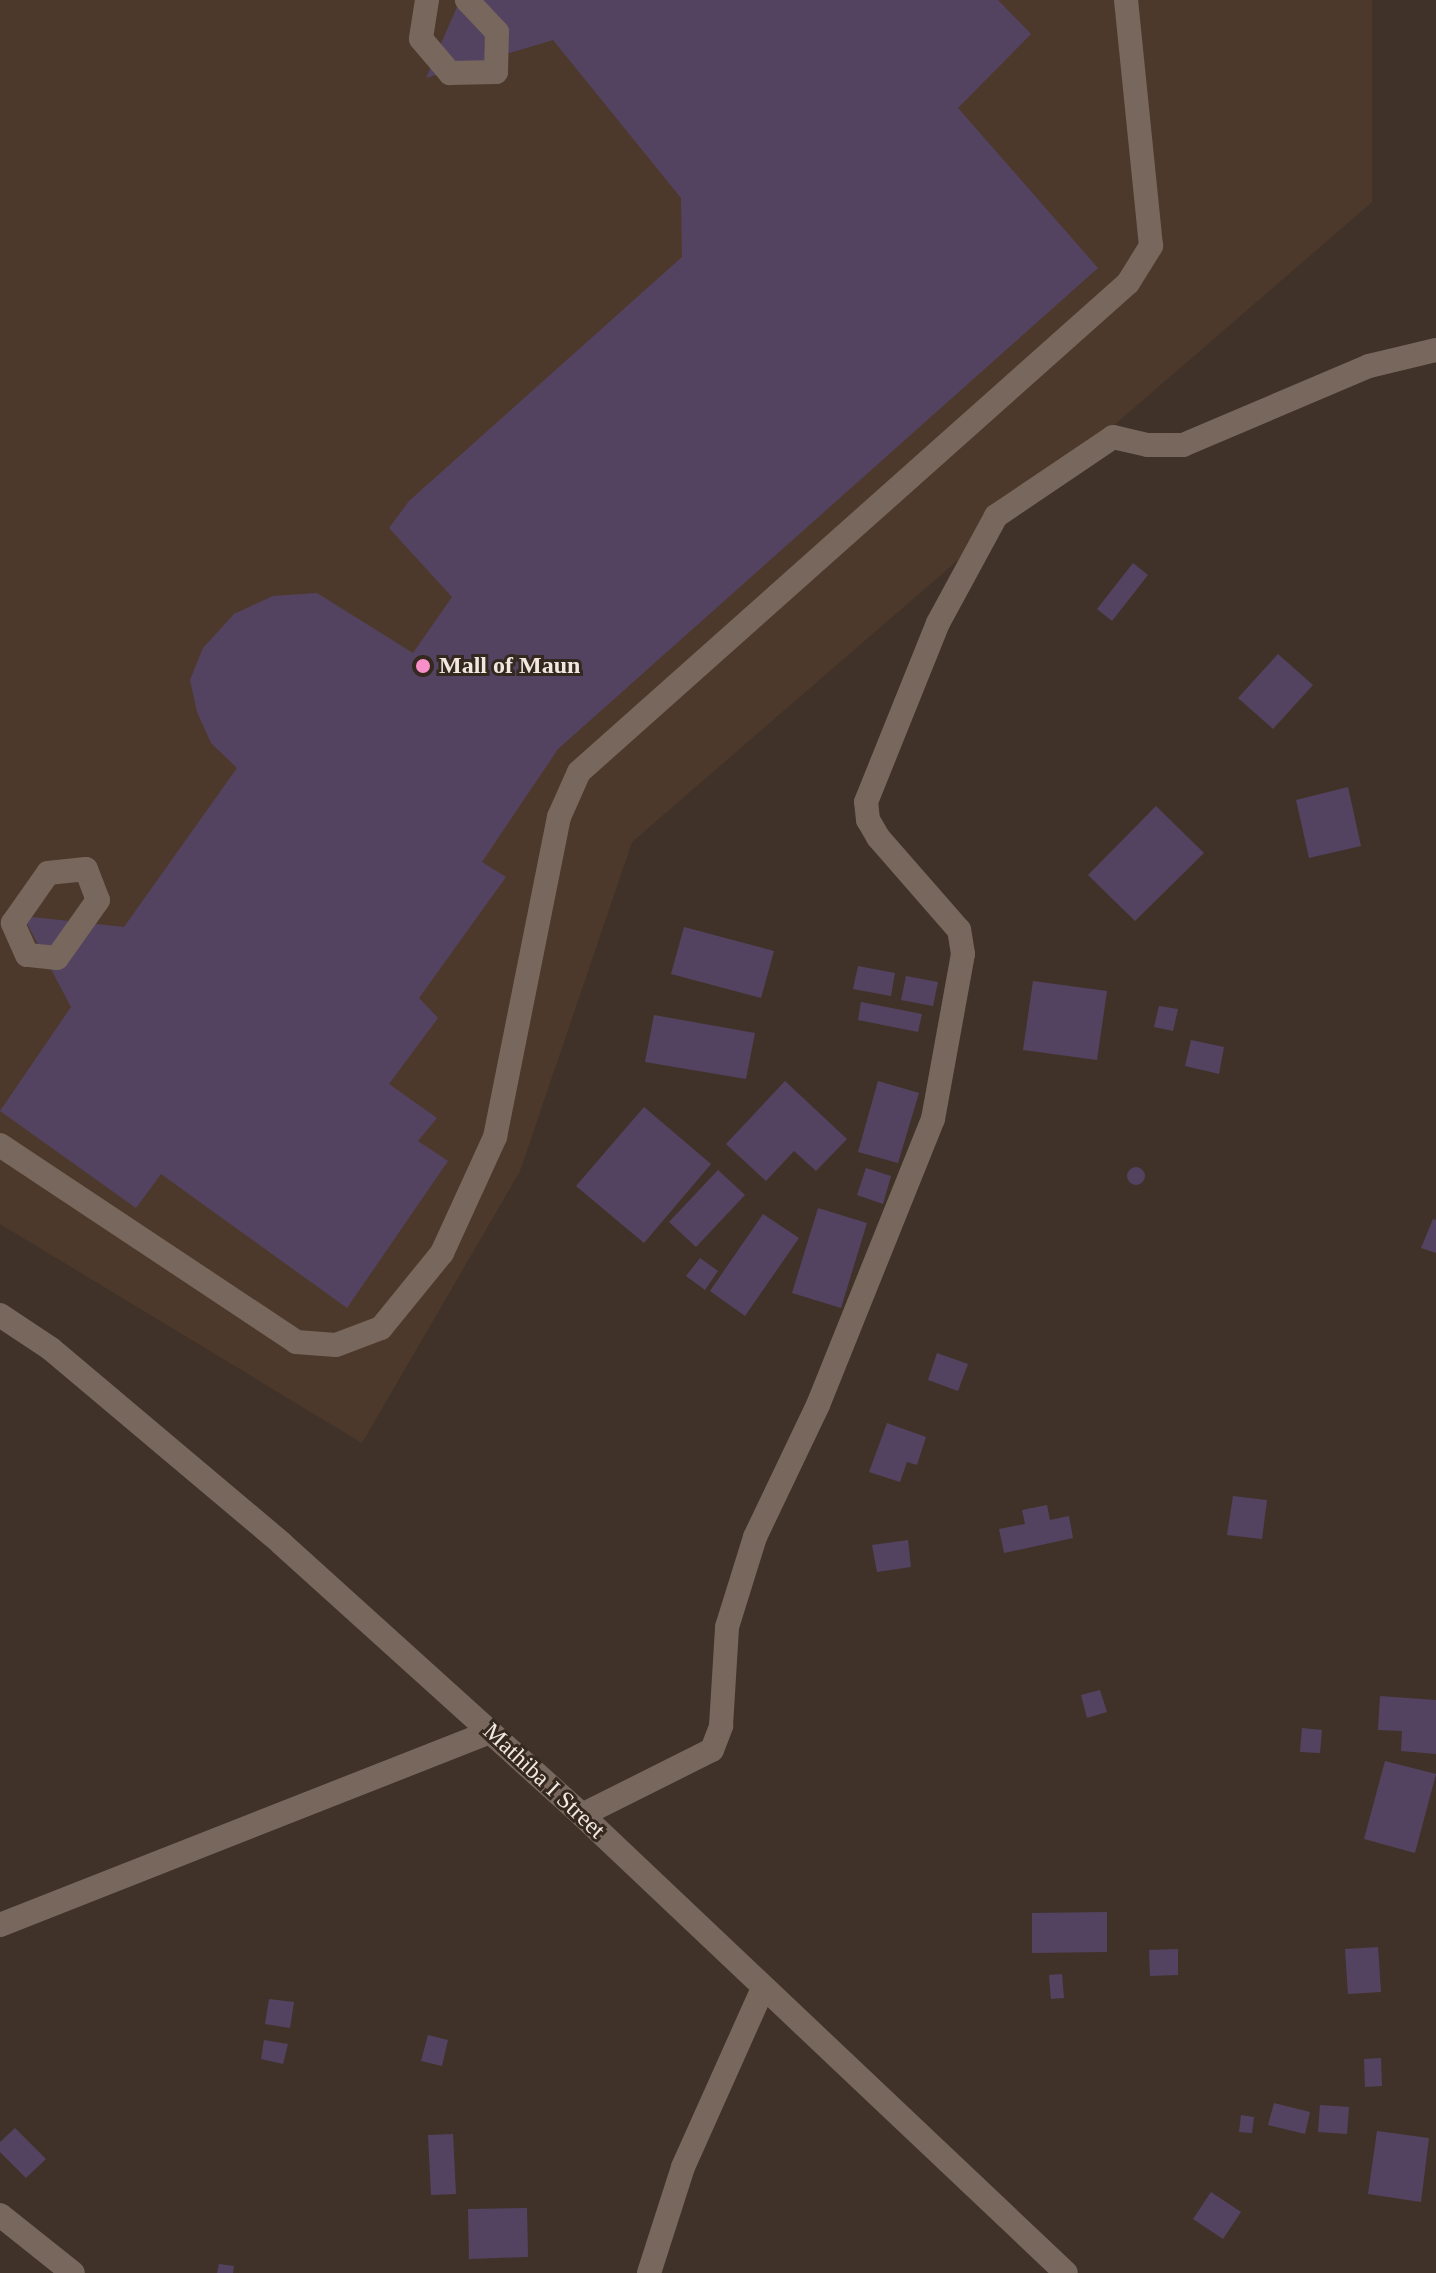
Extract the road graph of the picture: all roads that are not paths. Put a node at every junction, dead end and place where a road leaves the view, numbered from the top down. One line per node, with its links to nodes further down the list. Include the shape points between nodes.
1 (427, 0): 2 (street, via 421,39 450,73 496,72 497,32)
2 (467, 0)
3 (1126, 0): 5 (street, via 1151,246 1128,283 579,772 559,817 495,1137 442,1253 381,1328 336,1345 296,1342)
4 (1436, 350): 8 (street, via 1369,366 1183,445 1113,437 996,516 938,623 866,802 878,837 959,930 963,954 933,1119 818,1405 755,1537 727,1627 721,1726 712,1750)
5 (0, 1145)
6 (0, 1315): 7 (street, Mathiba I Street, via 51,1349 269,1533)
7 (490, 1732): 8 (street, Mathiba I Street); 9 (street)
8 (582, 1815): 10 (street, Mathiba I Street)
9 (0, 1925)
10 (763, 1988): 13 (street, via 683,2167); 14 (street, Mathiba I Street)
11 (0, 2215): 12 (street)
12 (73, 2273)
13 (649, 2273)
14 (1066, 2273)

